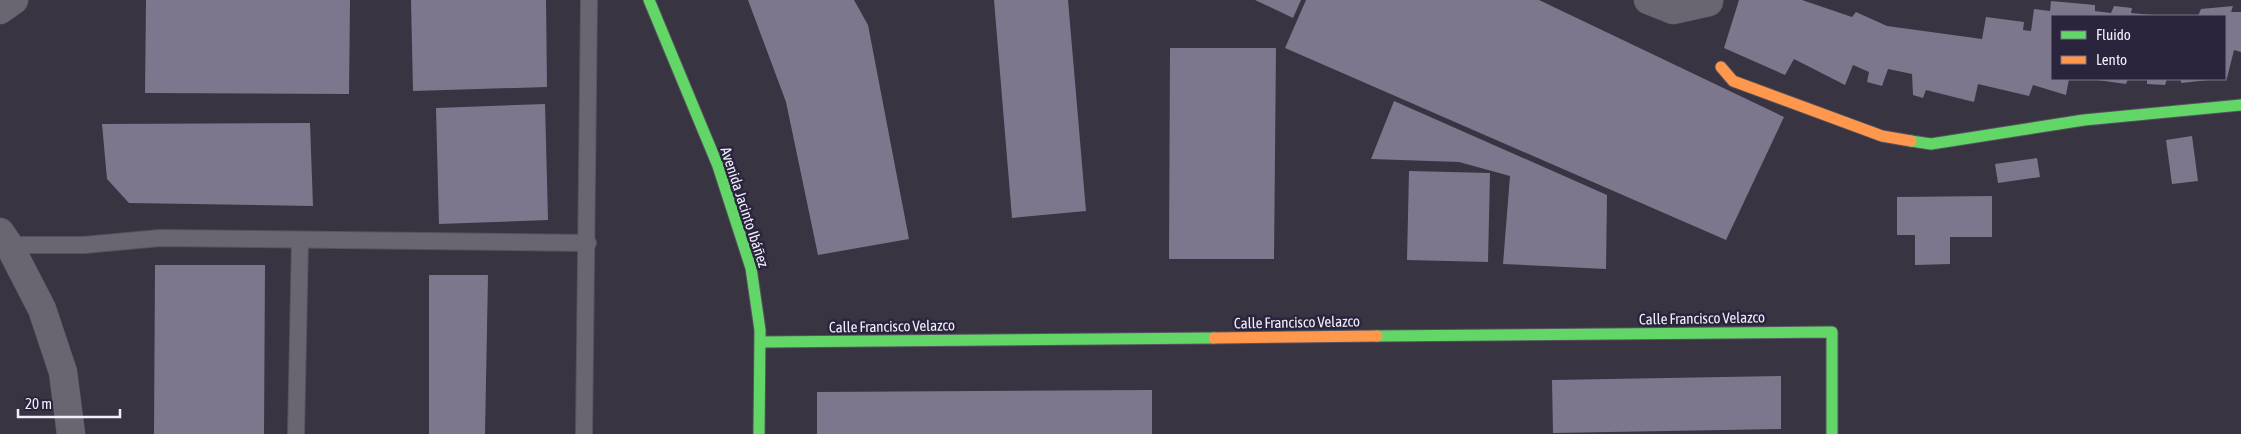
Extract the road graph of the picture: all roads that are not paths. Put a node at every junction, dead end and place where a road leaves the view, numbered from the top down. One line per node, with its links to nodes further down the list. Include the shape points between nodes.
1 (14, 0): 6 (street)
2 (589, 0): 11 (lane)
3 (649, 0): 12 (street, Avenida Jacinto Ibáñez, via 725,184 752,270)
4 (1648, 0): 5 (street, via 1673,10)
5 (1709, 0)
6 (0, 10)
7 (1721, 67): 8 (street, via 1733,81 1882,136 1931,144 2084,120)
8 (2241, 105)
9 (4, 238): 10 (lane, via 84,245 160,238); 13 (street, via 42,309 63,372)
10 (300, 240): 11 (lane); 14 (lane)
11 (588, 243): 15 (lane)
12 (762, 342): 16 (street, Avenida Jacinto Ibáñez); 17 (street, Calle Francisco Velazco, via 1832,332)
13 (71, 434)
14 (296, 434)
15 (584, 434)
16 (759, 434)
17 (1832, 434)

